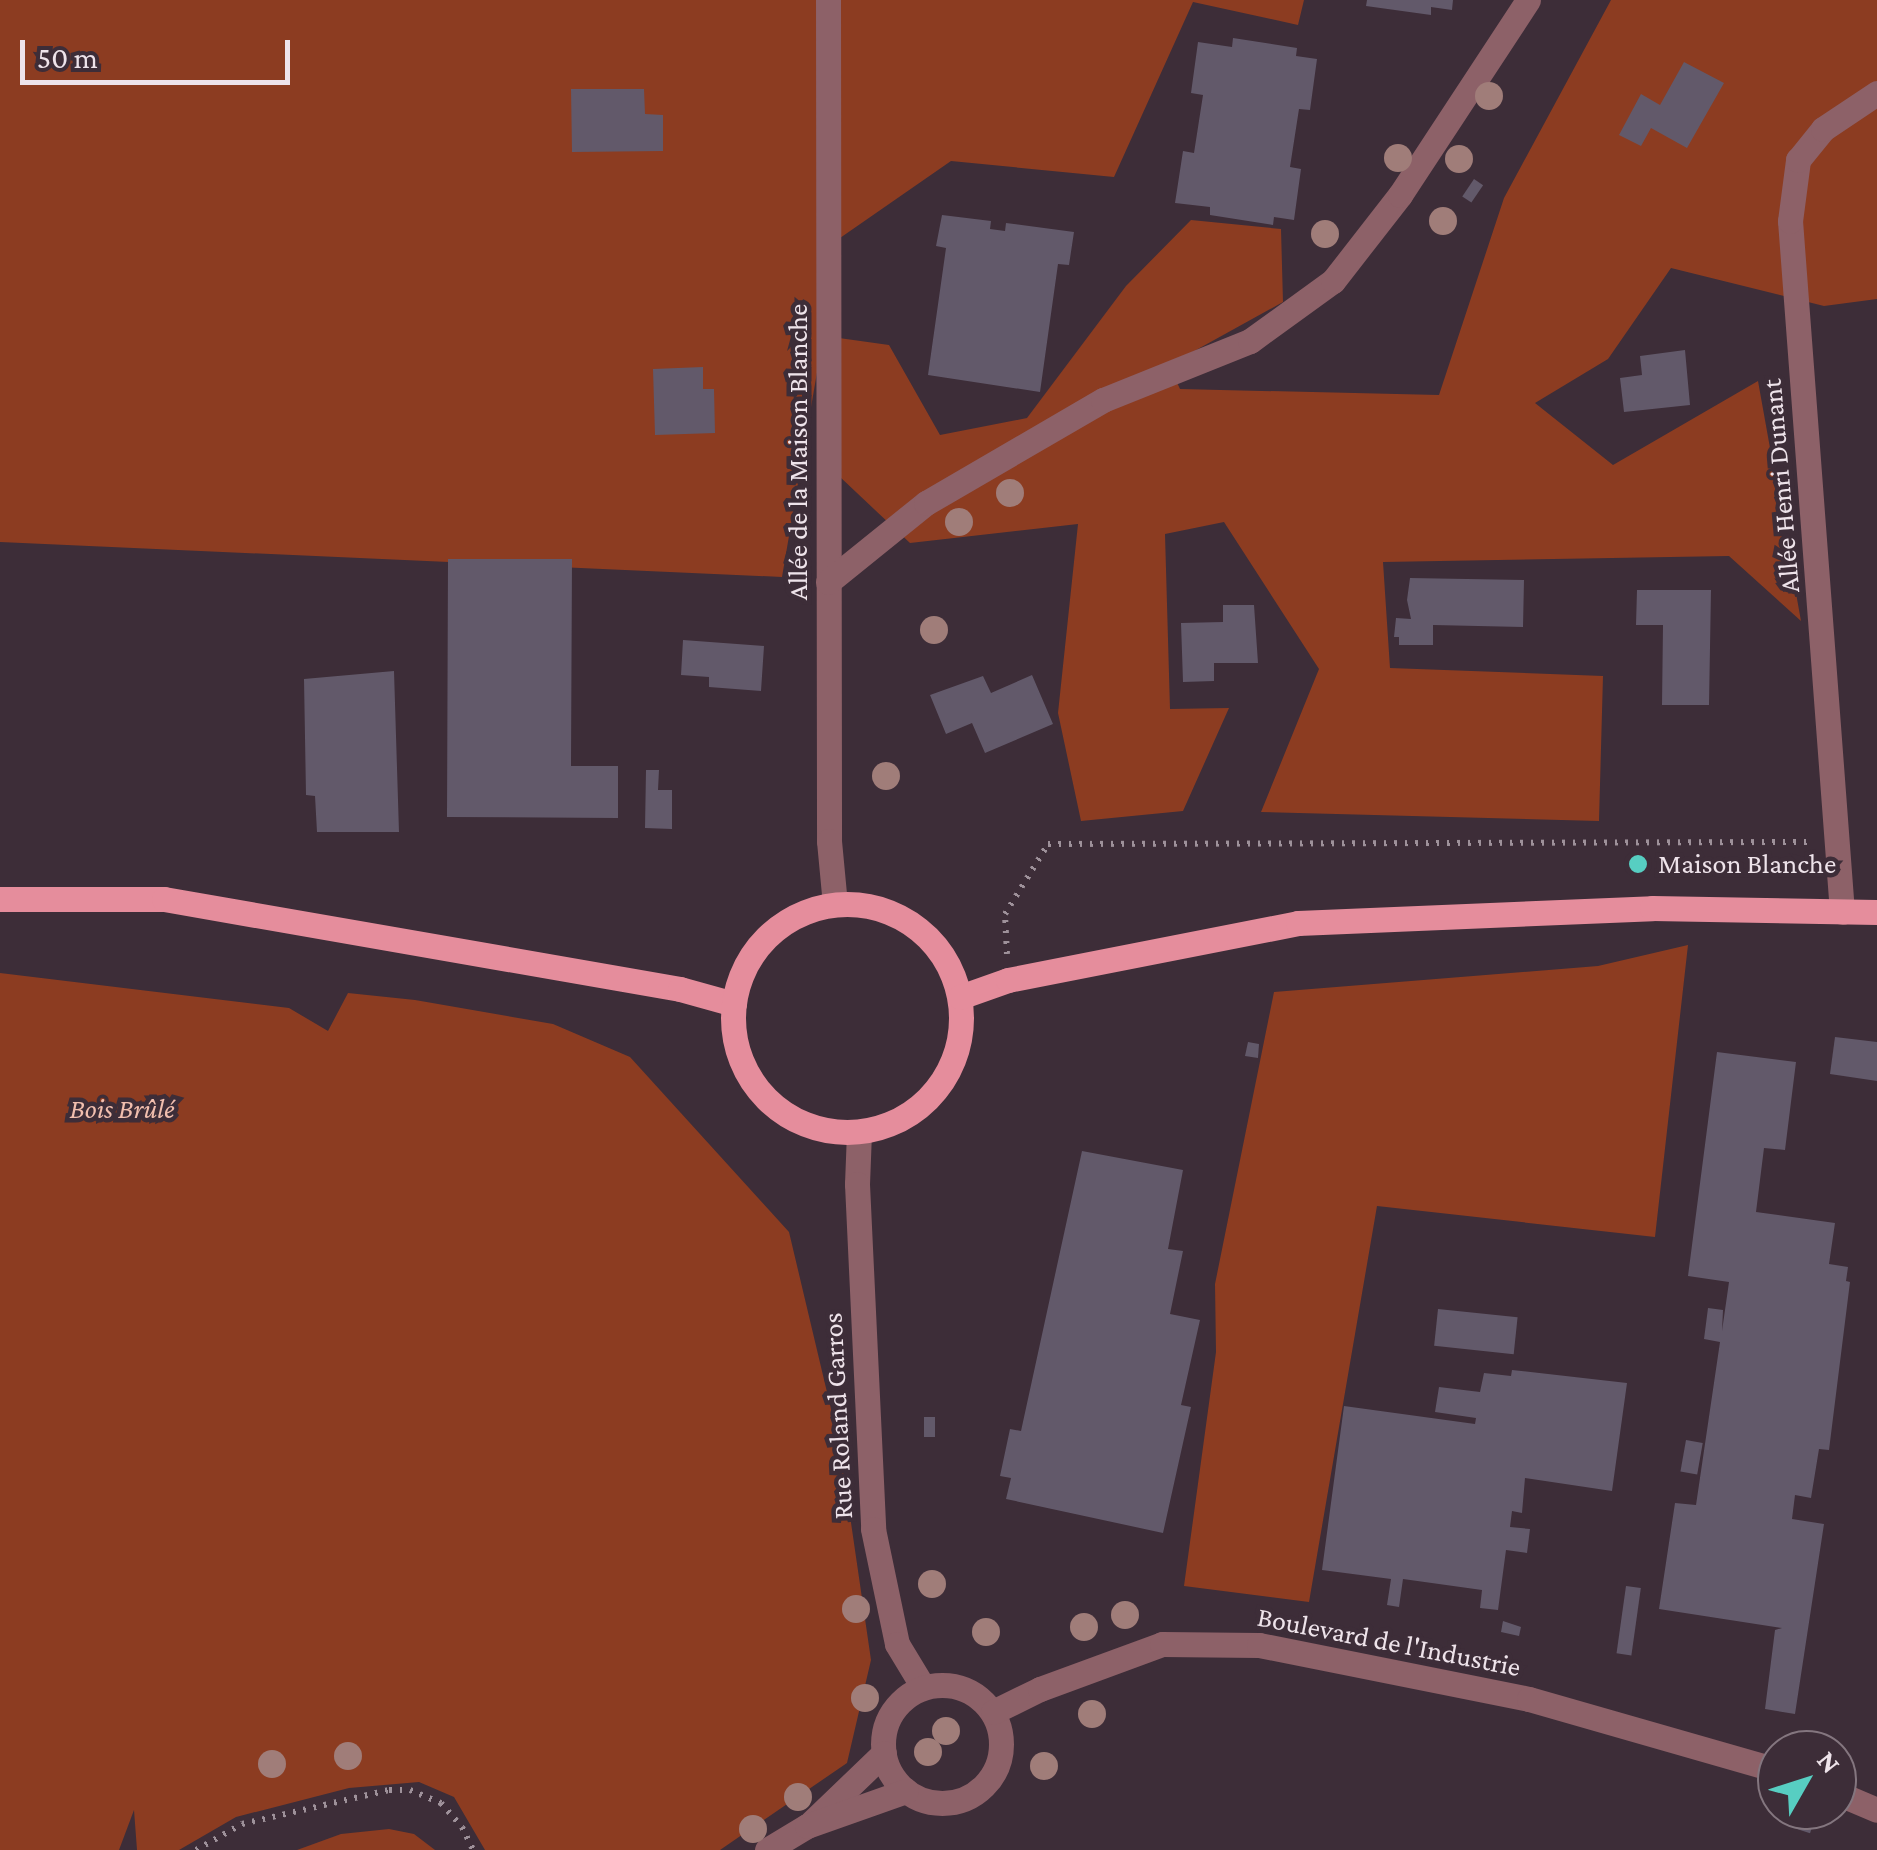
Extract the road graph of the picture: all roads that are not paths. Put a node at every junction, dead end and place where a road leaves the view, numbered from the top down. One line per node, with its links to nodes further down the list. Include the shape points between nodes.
1 (828, 0): 4 (street, Allée de la Maison Blanche)
2 (1528, 0): 4 (street, via 1400,195 1333,281 1250,340 1102,400 926,503)
3 (1877, 93): 7 (street, Allée Henri Dunant, via 1822,129 1798,160 1790,221)
4 (828, 582): 6 (street, Allée de la Maison Blanche)
5 (0, 899): 10 (main road, via 164,899)
6 (835, 904): 9 (main road, via 902,917 929,937); 10 (main road, via 798,914 767,936 745,967)
7 (1842, 912): 8 (main road); 9 (main road, via 1652,908 1298,923 1008,980)
8 (1877, 912)
9 (960, 997): 11 (main road, via 961,1035 949,1071 926,1101 895,1122)
10 (734, 1004): 11 (main road, via 740,1054 766,1098 809,1124)
11 (859, 1132): 12 (street, Rue Roland Garros, via 873,1529 897,1644)
12 (923, 1687): 13 (street, via 962,1688); 14 (street, via 891,1713)
13 (993, 1712): 15 (street, Boulevard de l'Industrie, via 1162,1644 1258,1645 1528,1699); 16 (street, via 1001,1752 982,1788 945,1802)
14 (884, 1753): 16 (street); 17 (street)
15 (1757, 1764)
16 (906, 1791): 17 (street)
17 (807, 1826): 18 (street)
18 (768, 1850)

